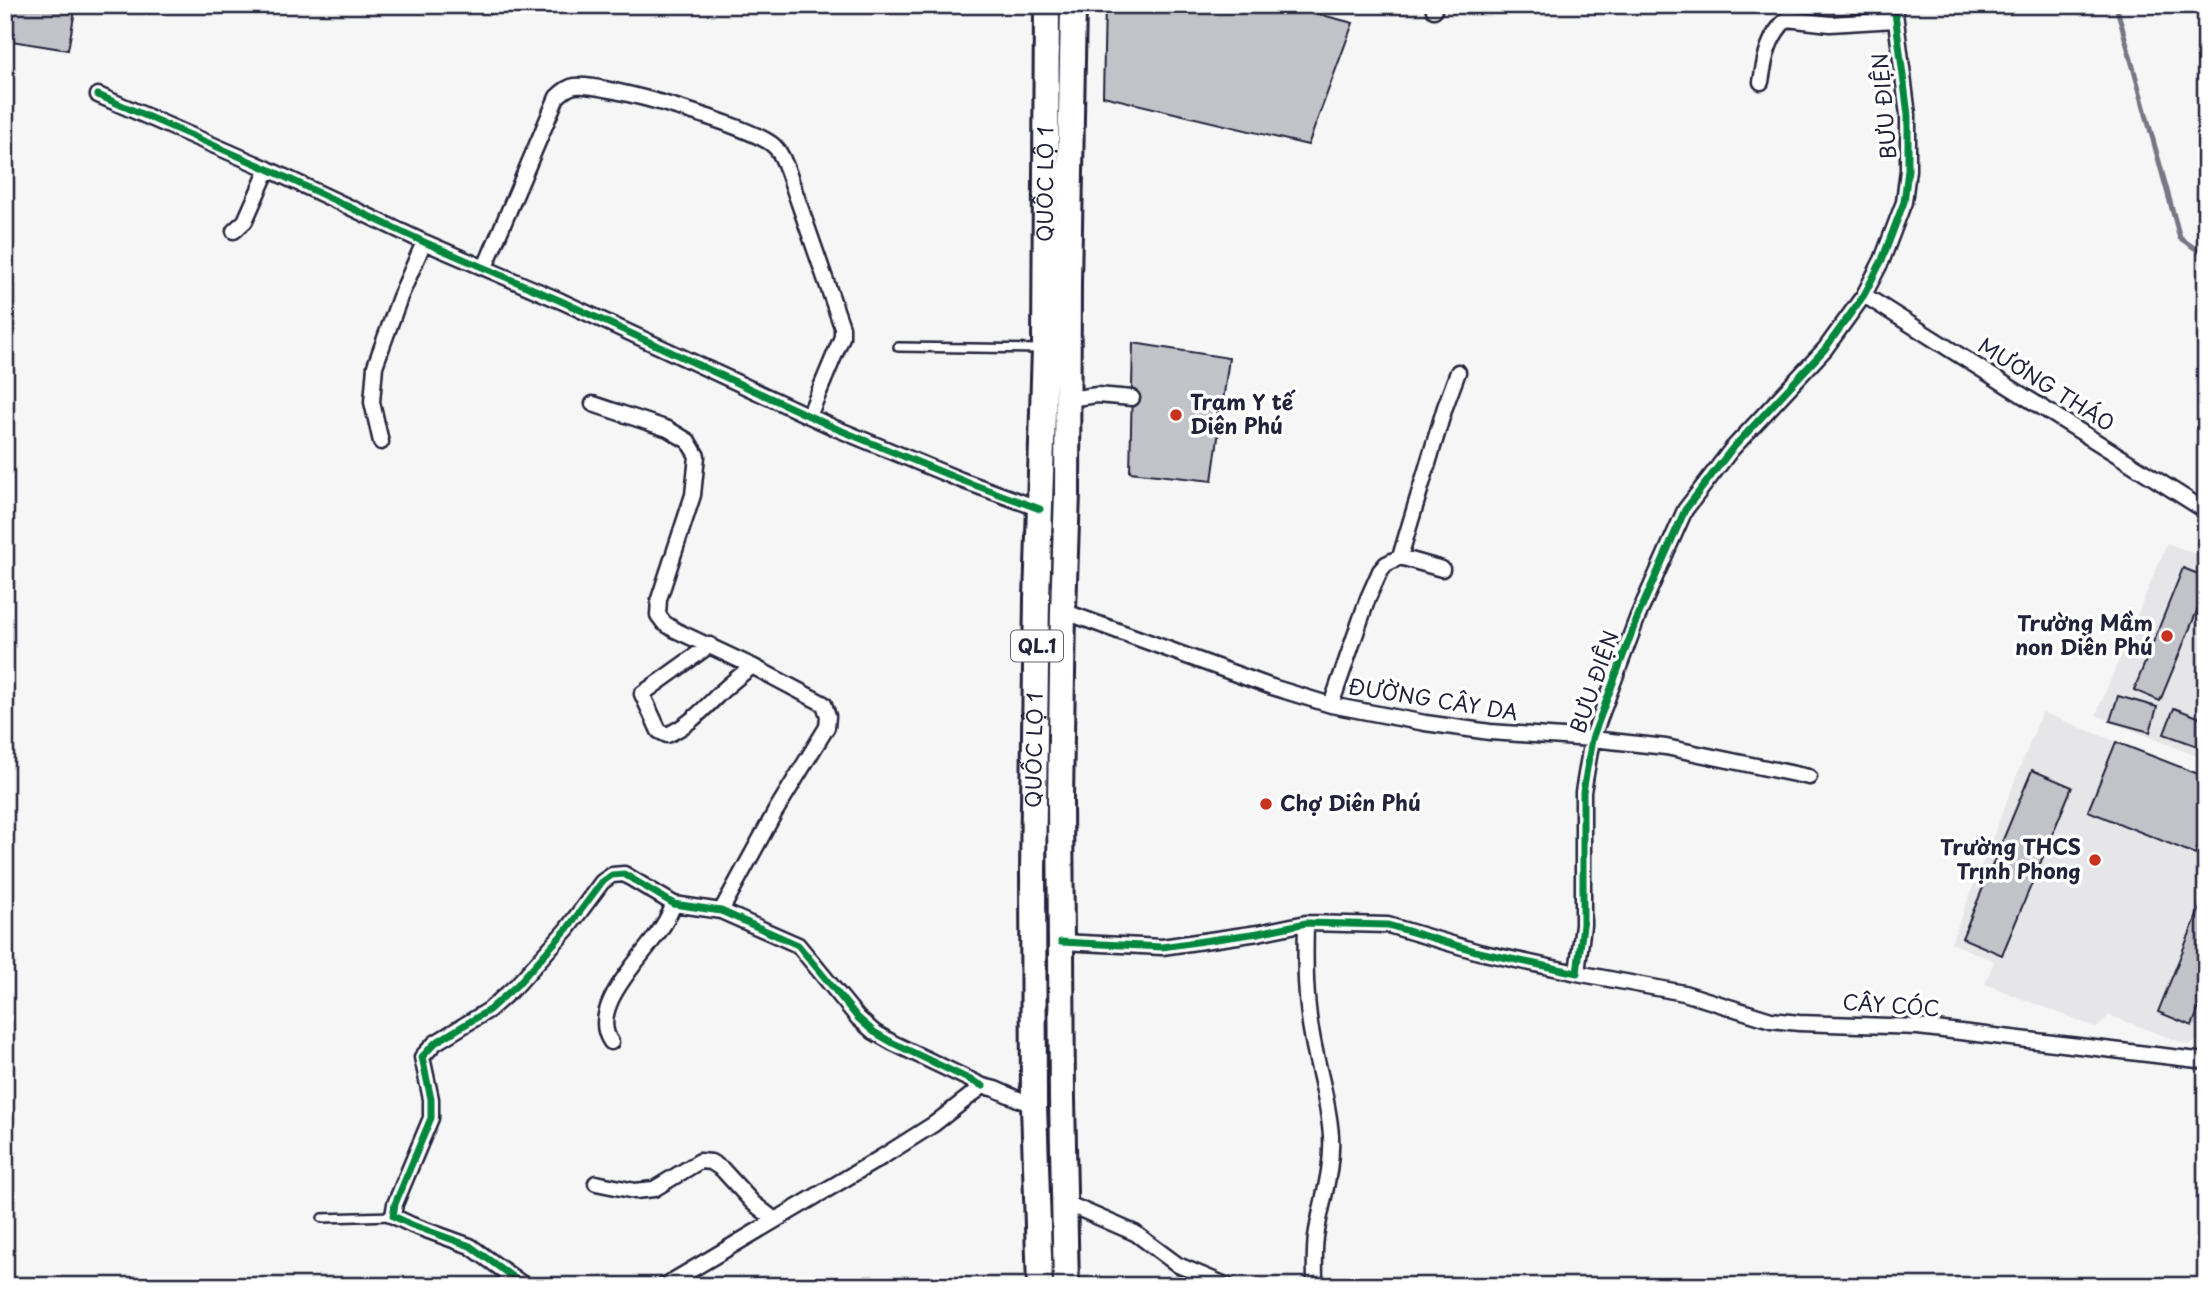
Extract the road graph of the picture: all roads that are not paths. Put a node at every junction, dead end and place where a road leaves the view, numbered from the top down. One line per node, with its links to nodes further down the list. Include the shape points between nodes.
1 (1047, 5): 12 (highway, QUỐC LỘ 1 / QL.1)
2 (1073, 5): 15 (highway, QUỐC LỘ 1 / QL.1)
3 (1894, 13): 4 (street, via 1830,24 1787,19 1775,30 1767,48); 10 (street, BƯU ĐIỆN, via 1908,115 1908,170 1904,202)
4 (1761, 82)
5 (98, 94): 6 (street)
6 (268, 170): 7 (street, via 245,221); 8 (street)
7 (234, 231)
8 (424, 242): 9 (street); 18 (street, via 375,366 372,402)
9 (485, 267): 17 (street); 17 (street, via 557,97 564,90 585,86 618,92 718,120 763,139 775,146 784,162 842,327)
10 (1864, 295): 20 (street, MƯƠNG THÁO); 27 (street, BƯU ĐIỆN, via 1825,349 1731,450 1685,510 1637,616)
11 (898, 347): 12 (lane)
12 (1045, 349): 19 (highway, QUỐC LỘ 1 / QL.1)
13 (1458, 372): 21 (street)
14 (1132, 398): 15 (street, via 1097,395)
15 (1068, 399): 23 (highway, QUỐC LỘ 1 / QL.1)
16 (593, 404): 24 (street, via 668,429 688,441 697,456 694,495 657,615 664,623)
17 (809, 416): 19 (street)
18 (381, 442)
19 (1041, 509): 37 (highway, QUỐC LỘ 1 / QL.1, via 1033,815)
20 (2206, 511)
21 (1400, 557): 22 (street); 26 (street, via 1386,564 1374,583)
22 (1441, 569)
23 (1063, 611): 26 (street, ĐƯỜNG CÂY DA); 32 (highway, QUỐC LỘ 1 / QL.1)
24 (710, 645): 25 (street); 25 (street, via 642,694 659,731 667,735 684,726)
25 (752, 666): 30 (street, via 824,704 827,727)
26 (1331, 705): 27 (street, ĐƯỜNG CÂY DA, via 1490,732)
27 (1592, 738): 28 (street, ĐƯỜNG CÂY DA, via 1666,747); 33 (street, BƯU ĐIỆN, via 1583,792 1583,925)
28 (1809, 777)
29 (674, 904): 30 (street); 34 (street, via 614,997 604,1024); 40 (street, via 635,879 612,875 517,985 489,1010 426,1051 422,1067 431,1118)
30 (721, 912): 36 (street, via 797,945 874,1032)
31 (1306, 923): 32 (street, via 1162,947); 33 (street, via 1388,925 1479,952); 48 (street, via 1307,1004 1331,1141 1316,1239)
32 (1061, 942): 39 (highway, QUỐC LỘ 1 / QL.1)
33 (1577, 973): 35 (street, CÂY CÓC, via 1684,993 1771,1020 1918,1027)
34 (611, 1042)
35 (2206, 1061)
36 (983, 1086): 37 (street); 42 (street, via 923,1131)
37 (1034, 1106): 45 (highway, QUỐC LỘ 1 / QL.1)
38 (596, 1183): 42 (street, via 635,1191 654,1189 700,1161 711,1162)
39 (1066, 1203): 46 (highway, QUỐC LỘ 1 / QL.1); 47 (street, via 1135,1233 1165,1258)
40 (393, 1216): 41 (lane); 43 (street, via 470,1246)
41 (322, 1218)
42 (775, 1220): 44 (street)
43 (525, 1286)
44 (664, 1286)
45 (1040, 1286)
46 (1066, 1286)
47 (1228, 1286)
48 (1315, 1286)

